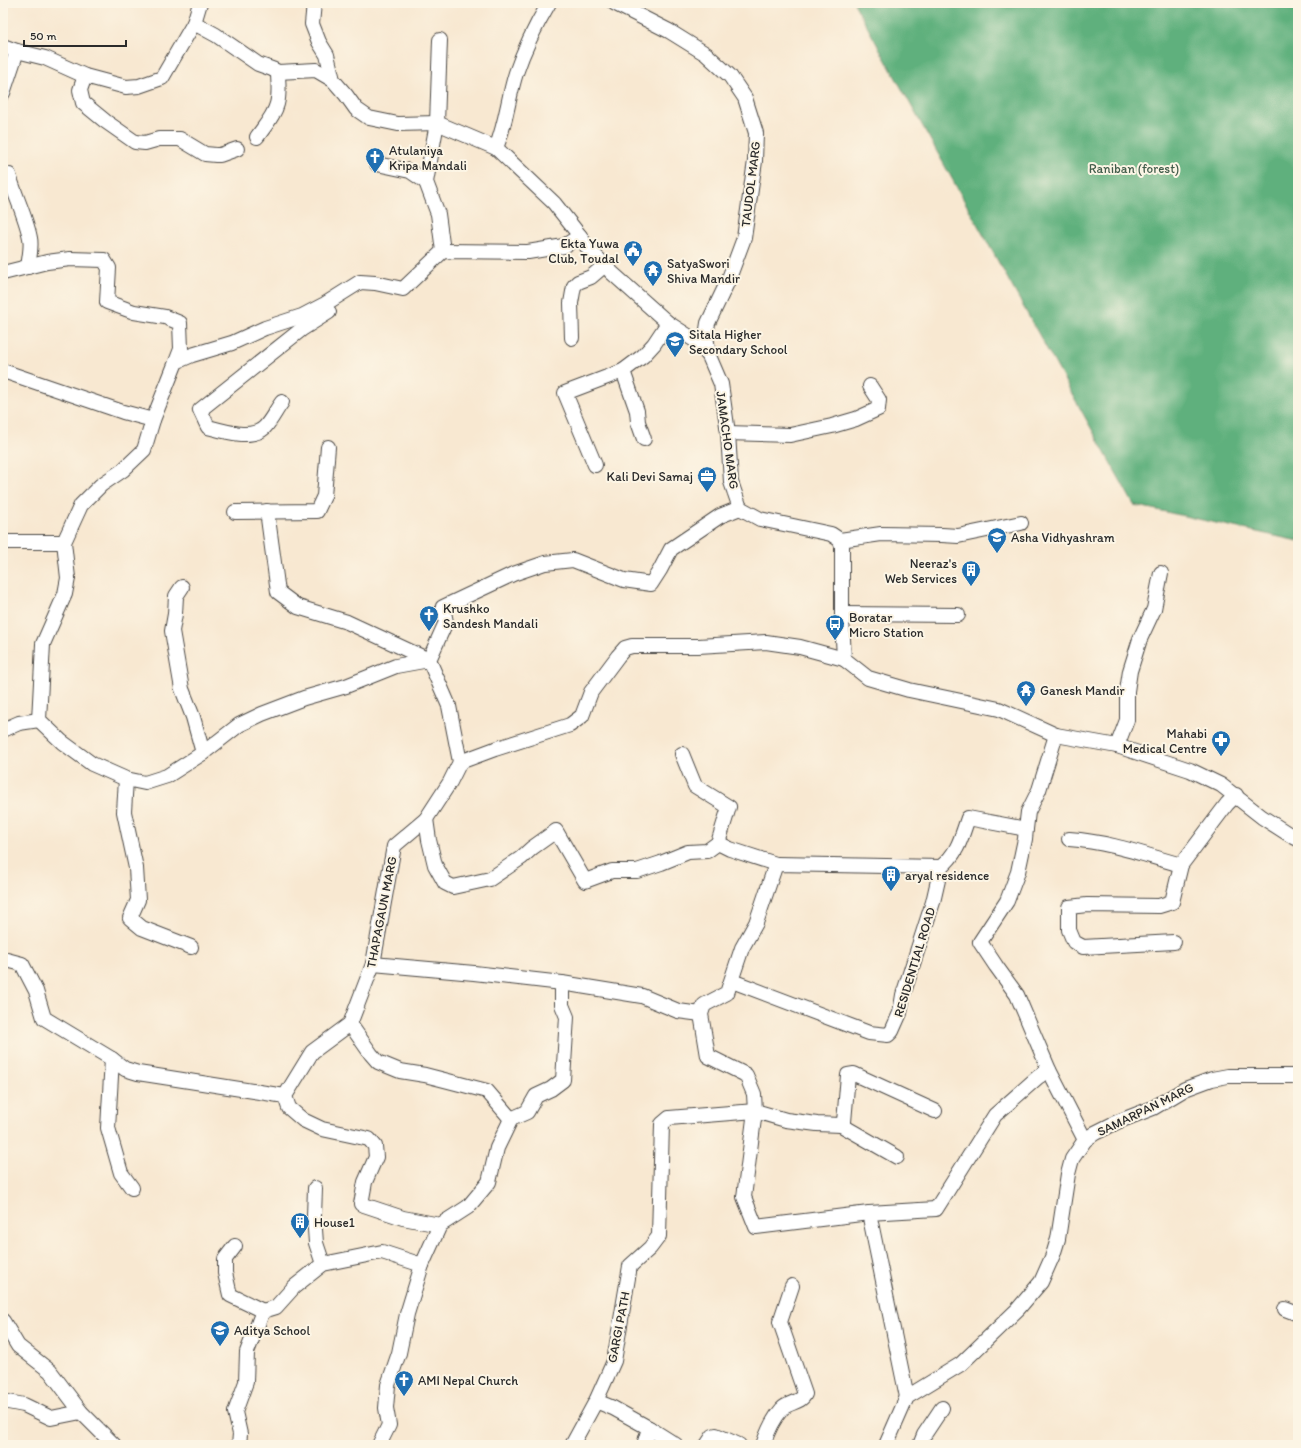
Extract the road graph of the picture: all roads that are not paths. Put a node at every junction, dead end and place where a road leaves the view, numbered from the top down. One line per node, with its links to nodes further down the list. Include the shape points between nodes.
1 (200, 3): 5 (street)
2 (314, 3): 11 (street, via 312,24 327,55)
3 (549, 3): 15 (street, via 535,28 516,73 503,131)
4 (614, 3): 28 (street, TAUDOL MARG, via 669,31 706,54 730,76 745,98 756,133 755,161 744,238 728,282 708,323 706,336)
5 (194, 23): 9 (street, JAMACHO MARG, via 216,34 258,64); 10 (street, via 162,78 139,86 126,87)
6 (440, 40): 13 (street)
7 (3, 46): 8 (street)
8 (17, 51): 10 (street, via 45,58); 12 (street)
9 (278, 72): 11 (street, JAMACHO MARG, via 316,70); 14 (street, via 277,105)
10 (85, 76): 16 (street, via 80,90 84,103 135,142 180,139 205,154 220,155)
11 (333, 80): 13 (street, JAMACHO MARG, via 356,109 369,118 398,124)
12 (3, 93)
13 (437, 123): 15 (street, JAMACHO MARG); 19 (street)
14 (257, 137)
15 (496, 148): 20 (street, JAMACHO MARG, via 554,202)
16 (237, 149)
17 (377, 164): 19 (street, via 410,171)
18 (3, 175): 23 (street, via 9,175 30,240)
19 (426, 182): 21 (street, via 438,214)
20 (580, 236): 21 (street, via 564,246 528,252); 22 (street, JAMACHO MARG, via 589,250)
21 (444, 251): 25 (street, via 403,289)
22 (606, 264): 26 (street, JAMACHO MARG, via 611,272); 27 (street, via 591,277 574,286 571,303)
23 (28, 267): 24 (street); 29 (street, via 70,259 104,260 109,268 107,302 134,312 165,317 180,323 181,349)
24 (3, 273)
25 (375, 283): 29 (street, via 360,282 302,316); 33 (street, via 302,328 200,410 208,427 248,435 263,429)
26 (668, 323): 28 (street, JAMACHO MARG, via 696,341); 31 (street, via 643,356)
27 (572, 338)
28 (709, 356): 35 (street, JAMACHO MARG, via 721,384)
29 (176, 362): 34 (street)
30 (3, 371): 34 (street)
31 (623, 371): 36 (street); 38 (street, via 565,393)
32 (870, 386): 35 (street, via 878,400 878,410 856,419 790,435)
33 (282, 402)
34 (152, 420): 45 (street, via 144,450 81,505)
35 (728, 433): 39 (street, JAMACHO MARG, via 731,482)
36 (644, 439)
37 (328, 447): 40 (street, via 324,496 317,511)
38 (595, 465)
39 (740, 508): 43 (street, via 760,519 831,534); 51 (street, via 720,516 671,548 651,584 624,580 573,560 545,563 514,574 443,607 446,622)
40 (267, 511): 41 (street); 51 (street, via 278,592 298,607 347,622)
41 (235, 512)
42 (1021, 523): 43 (street, via 958,536 881,534)
43 (840, 540): 48 (street)
44 (3, 542): 45 (street)
45 (64, 542): 52 (street, via 68,578 65,594 43,644)
46 (1161, 573): 55 (street, via 1154,609 1130,671 1127,720)
47 (182, 586): 56 (street, via 176,596 172,631 182,689)
48 (842, 614): 49 (street); 50 (street)
49 (958, 615)
50 (844, 659): 54 (street, via 868,678 909,690 999,709); 58 (street, via 800,647 766,642 632,646 625,648 618,656 591,692 582,716 570,725)
51 (429, 660): 56 (street, via 396,666 262,714 239,725); 58 (street, via 449,706)
52 (39, 720): 53 (street, via 19,723); 59 (street, via 62,742 92,764)
53 (3, 730)
54 (1056, 735): 55 (street); 62 (street, via 1039,790 1028,812)
55 (1117, 746): 60 (street, via 1190,770 1221,785)
56 (203, 752): 59 (street, via 167,776 145,783)
57 (682, 754): 65 (street, via 695,786 729,807)
58 (460, 762): 61 (street, THAPAGAUN MARG)
59 (126, 779): 70 (street, via 124,812 136,868 138,900 130,918 142,928)
60 (1236, 796): 64 (street, via 1262,817); 67 (street)
61 (426, 819): 65 (street, via 435,865 445,883 453,887 490,879 556,831 585,881 612,871 637,871 688,852 707,851); 72 (street, THAPAGAUN MARG, via 394,846)
62 (1026, 829): 68 (street, via 968,818 958,848 950,860); 78 (street, via 1018,872 1007,901 980,942 1017,995)
63 (1069, 839): 67 (street, via 1091,840 1118,846)
64 (1298, 839)
65 (718, 843): 66 (street)
66 (776, 864): 68 (street); 73 (street, via 756,923 742,948)
67 (1180, 865): 69 (street, via 1172,902 1159,906 1070,907 1069,930 1074,942 1083,948)
68 (941, 867): 73 (street, RESIDENTIAL ROAD, via 900,1013 888,1034 869,1033)
69 (1174, 942)
70 (191, 948)
71 (3, 959): 77 (street, via 22,964 36,991 44,1018)
72 (373, 964): 74 (street); 76 (street, THAPAGAUN MARG)
73 (732, 981): 75 (street, via 727,993 704,1005)
74 (562, 983): 75 (street, via 642,996 678,1011); 83 (street, via 562,1005 567,1017 563,1080 536,1096 527,1112)
75 (701, 1014): 81 (street, via 708,1056 746,1075 754,1094)
76 (350, 1024): 80 (street, via 312,1052); 83 (street, via 378,1062 400,1071 486,1091)
77 (112, 1059): 80 (street, via 125,1069); 87 (street, via 108,1128 121,1173)
78 (1049, 1070): 85 (street); 89 (street, via 995,1116 936,1209)
79 (1298, 1076): 85 (street, SAMARPAN MARG, via 1228,1076 1212,1079 1185,1089 1153,1108 1117,1122)
80 (287, 1102): 90 (street, via 303,1120 322,1129 369,1138 375,1146 376,1157 365,1182 361,1204 403,1218)
81 (755, 1111): 84 (street, via 786,1120); 89 (street, via 744,1197 756,1227); 99 (street, GARGI PATH, via 669,1118 662,1124 659,1236 630,1266 614,1361)
82 (935, 1111): 84 (street, via 854,1074 848,1075 844,1122)
83 (511, 1119): 90 (street, via 497,1148 489,1182 468,1207)
84 (841, 1125): 86 (street)
85 (1085, 1140): 97 (street, SAMARPAN MARG, via 1072,1159 1058,1239 1041,1282 1018,1309 961,1364)
86 (897, 1157)
87 (132, 1188)
88 (315, 1188): 92 (street, via 316,1243)
89 (869, 1213): 97 (street)
90 (440, 1225): 93 (street)
91 (235, 1246): 95 (street, via 225,1259 230,1296)
92 (322, 1264): 93 (street, via 382,1252); 95 (street, via 294,1287 276,1308)
93 (422, 1265): 105 (street, via 388,1385 386,1408 389,1425)
94 (792, 1286): 111 (street, via 780,1322 806,1394 783,1408 768,1431)
95 (263, 1311): 104 (street, via 247,1352 246,1382 235,1412 240,1434)
96 (3, 1322): 101 (street, via 18,1346 50,1371)
97 (907, 1397): 112 (street)
98 (3, 1401): 101 (street, via 24,1405 51,1418)
99 (596, 1401): 102 (street); 106 (street, GARGI PATH)
100 (942, 1408): 113 (street)
101 (81, 1412): 103 (street)
102 (649, 1428): 107 (street); 108 (street)
103 (114, 1445)
104 (239, 1445)
105 (379, 1445)
106 (572, 1445)
107 (644, 1445)
108 (676, 1445)
109 (707, 1445): 110 (street, via 713,1436)
110 (739, 1445)
111 (763, 1445)
112 (886, 1445)
113 (920, 1445)

